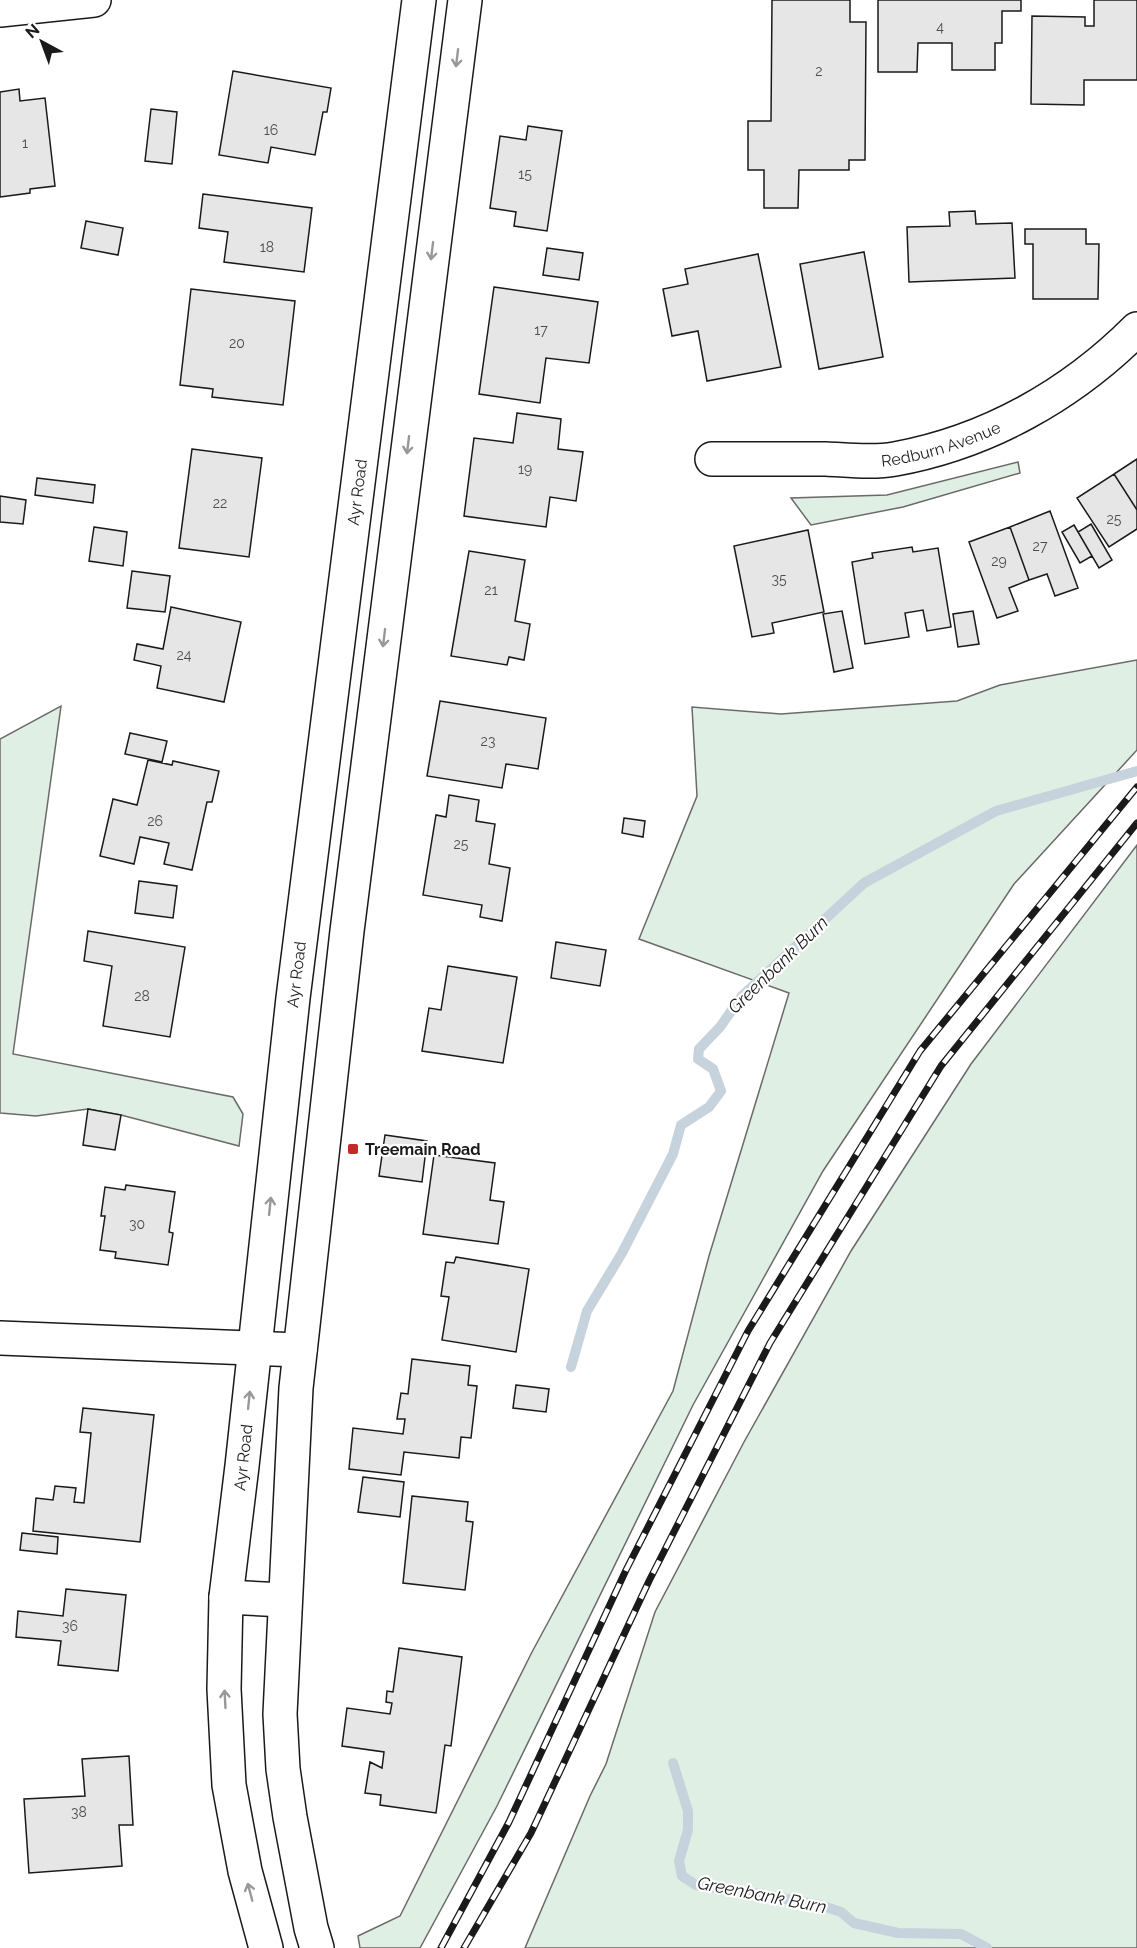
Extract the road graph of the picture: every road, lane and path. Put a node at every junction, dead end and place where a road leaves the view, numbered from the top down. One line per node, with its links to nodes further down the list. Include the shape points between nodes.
1 (94, 0): 4 (main road)
2 (419, 0): 5 (main road, Ayr Road)
3 (465, 0): 6 (main road, one-way to 6)
4 (0, 10)
5 (378, 323): 6 (main road); 10 (main road, Ayr Road, one-way to 5, via 293,998)
6 (423, 326): 11 (main road, one-way to 11, via 347,931)
7 (1137, 328): 8 (main road, Redburn Avenue, via 1054,398 980,435 893,459)
8 (711, 459)
9 (0, 1338): 10 (main road)
10 (255, 1350): 11 (main road); 12 (main road, Ayr Road, one-way to 10)
11 (300, 1350): 13 (main road)
12 (226, 1597): 13 (main road); 14 (main road, Ayr Road, one-way to 12, via 244,1871 229,1785 224,1689)
13 (284, 1600): 15 (main road, via 280,1714 283,1769)
14 (266, 1948)
15 (317, 1948)

